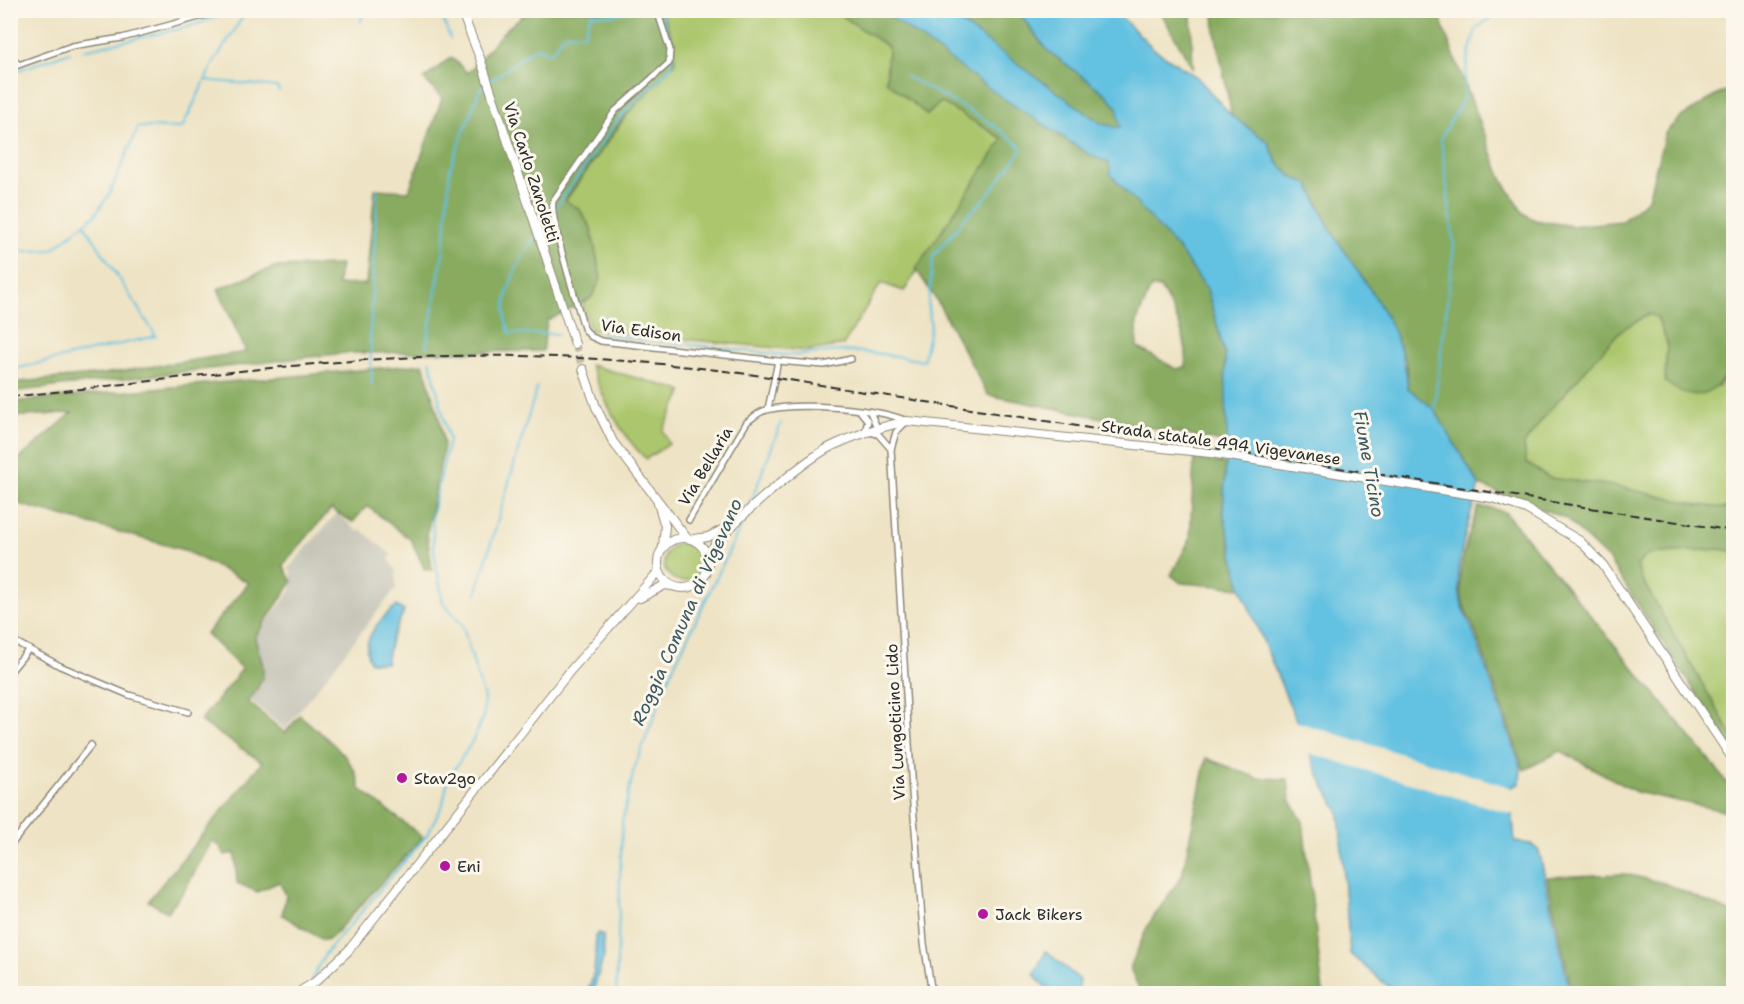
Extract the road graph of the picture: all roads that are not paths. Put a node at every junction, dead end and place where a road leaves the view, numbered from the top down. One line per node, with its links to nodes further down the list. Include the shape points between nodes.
1 (225, 10): 5 (street, via 122,38 72,46)
2 (461, 10): 7 (main road, Via Carlo Zanoletti)
3 (657, 10): 9 (street, Via Edison, via 670,50 669,63 615,111 553,201 584,328 601,341)
4 (10, 56): 5 (street)
5 (18, 64): 6 (street)
6 (10, 68)
7 (575, 344)
8 (851, 359): 9 (street, Via Edison, via 824,365)
9 (778, 361): 11 (street)
10 (583, 369): 17 (main road, via 613,442)
11 (768, 409): 12 (street); 18 (street, Via Bellaria, via 747,422)
12 (860, 411): 13 (street); 15 (street)
13 (870, 411): 14 (street); 15 (street, via 876,424)
14 (907, 421): 15 (main road, Strada statale 494 Vigevanese); 16 (street, via 896,432); 31 (main road, Strada statale 494 Vigevanese, via 1210,453 1492,498 1538,514 1592,552 1617,581)
15 (869, 430): 16 (street); 19 (main road, Strada statale 494 Vigevanese, via 818,455)
16 (891, 449): 34 (street, Via Lungoticino Lido, via 912,792 924,943)
17 (655, 496): 20 (main road); 21 (main road, via 665,526)
18 (689, 520)
19 (732, 525): 20 (main road, via 708,537); 22 (main road)
20 (690, 538): 21 (main road, via 674,538); 22 (main road)
21 (663, 546): 23 (main road, via 657,558)
22 (708, 556): 24 (main road, via 706,572 699,582 686,588)
23 (659, 571): 24 (main road); 25 (main road)
24 (672, 586): 25 (main road, via 653,590)
25 (619, 616): 33 (main road, via 570,671 348,951)
26 (10, 639): 27 (street)
27 (28, 650): 28 (street); 29 (street, via 129,695)
28 (10, 672)
29 (188, 712)
30 (91, 745): 32 (street)
31 (1734, 761)
32 (10, 846)
33 (300, 992)
34 (932, 993)

